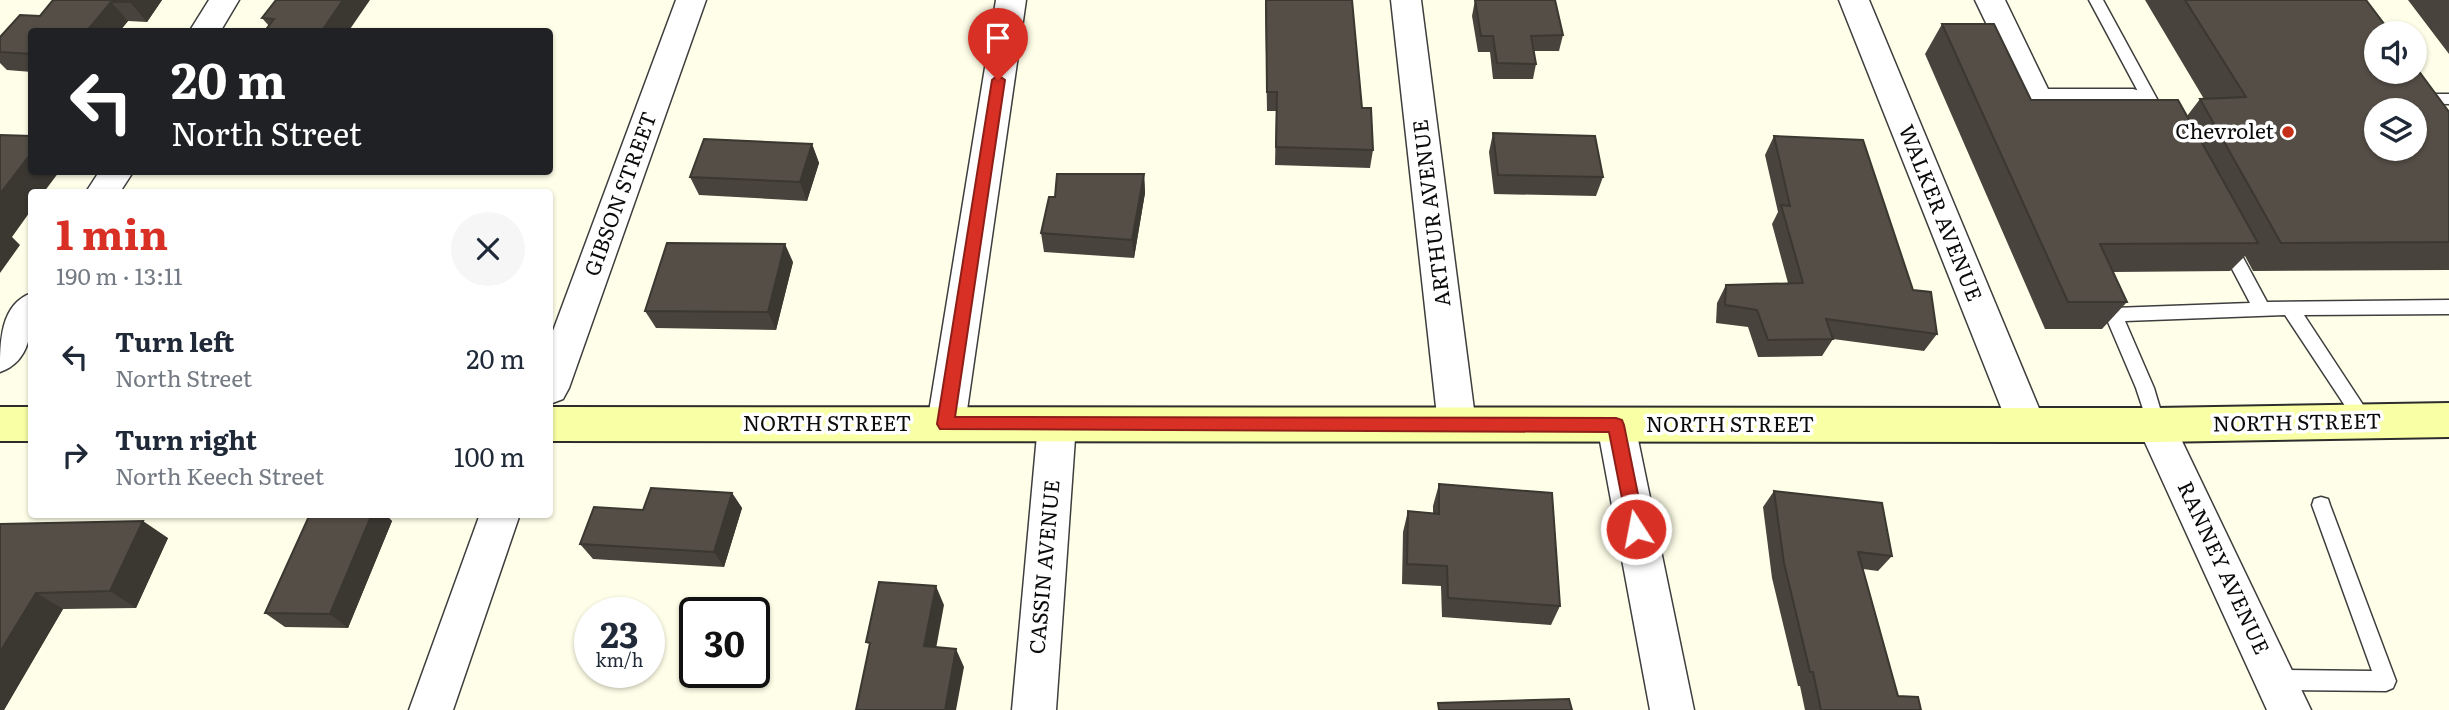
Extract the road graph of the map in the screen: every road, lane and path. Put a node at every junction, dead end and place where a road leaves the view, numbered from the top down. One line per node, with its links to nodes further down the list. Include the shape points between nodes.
1 (224, 0): 8 (street)
2 (691, 0): 19 (street, GIBSON STREET)
3 (1011, 0): 25 (street)
4 (1406, 0): 27 (street, ARTHUR AVENUE)
5 (1854, 0): 29 (street, WALKER AVENUE)
6 (1990, 0): 10 (street, via 2038,100)
7 (2096, 0): 10 (lane)
8 (206, 28)
9 (2449, 99): 11 (lane, via 2413,95)
10 (2150, 100): 12 (lane)
11 (2429, 118)
12 (2168, 135)
13 (2218, 228): 16 (lane)
14 (2449, 307): 15 (lane)
15 (2290, 308): 16 (lane); 21 (lane)
16 (2262, 309): 30 (lane, via 2114,315)
17 (28, 313): 18 (street)
18 (0, 357)
19 (553, 380)
20 (2449, 421): 21 (street, NORTH STREET)
21 (2365, 422): 30 (street, NORTH STREET)
22 (0, 424): 23 (street)
23 (28, 424)
24 (553, 424): 25 (street, NORTH STREET)
25 (946, 424): 26 (street, NORTH STREET)
26 (1057, 424): 27 (street, NORTH STREET); 35 (street, CASSIN AVENUE)
27 (1458, 425): 28 (street, NORTH STREET)
28 (1616, 425): 29 (street, NORTH STREET); 36 (street)
29 (2027, 425): 30 (street, NORTH STREET)
30 (2156, 425): 33 (street, RANNEY AVENUE)
31 (2321, 505): 33 (lane, via 2386,681)
32 (499, 518): 34 (street)
33 (2282, 695)
34 (431, 710)
35 (1034, 710)
36 (1672, 710)

